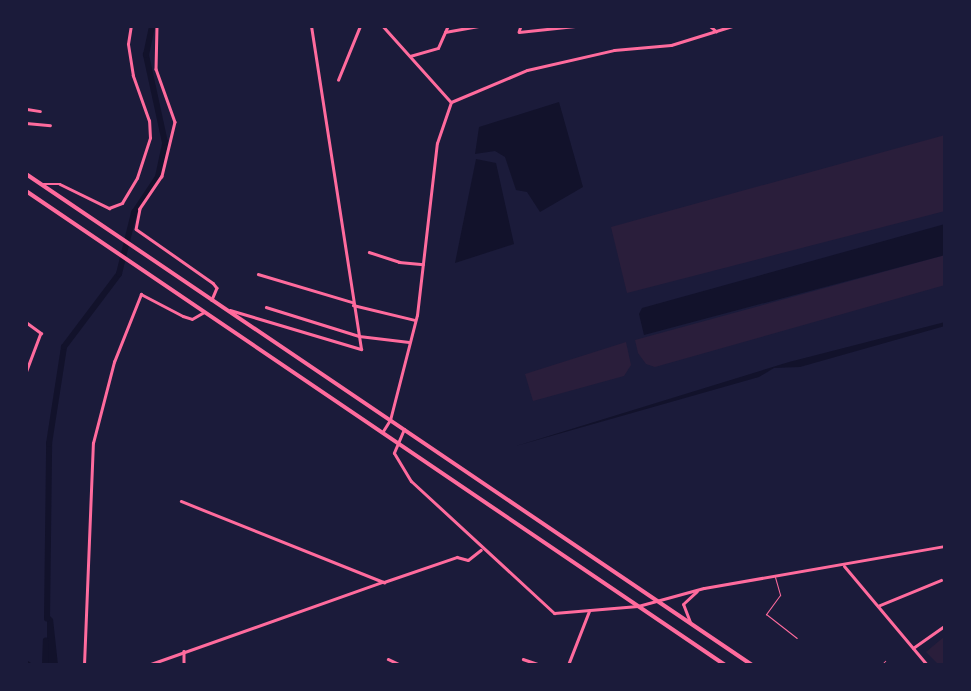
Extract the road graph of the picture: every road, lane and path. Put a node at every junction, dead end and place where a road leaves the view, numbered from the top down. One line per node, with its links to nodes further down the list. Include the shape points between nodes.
1 (131, 26): 22 (street, via 128,44 134,76 149,121 150,138 137,178 122,203 109,208 60,184)
2 (157, 26): 27 (street, via 156,70 175,122 162,176 140,209 136,229 213,283 217,288)
3 (311, 26): 28 (street)
4 (360, 26): 15 (street)
5 (383, 26): 14 (street)
6 (448, 26): 12 (street)
7 (480, 26): 12 (street)
8 (521, 26): 9 (street, via 519,32)
9 (575, 26)
10 (710, 26): 13 (street)
11 (732, 26): 13 (street)
12 (445, 32): 14 (street, via 438,48)
13 (717, 32): 16 (street, via 671,45 614,50 527,70)
14 (410, 56): 16 (street)
15 (338, 80)
16 (451, 102): 25 (street, via 437,143)
17 (27, 109): 18 (street)
18 (40, 111)
19 (26, 123): 20 (street)
20 (50, 126)
21 (26, 174): 22 (main road)
22 (41, 184): 27 (main road)
23 (26, 191): 31 (main road)
24 (369, 252): 25 (street, via 399,262)
25 (424, 264): 32 (street)
26 (258, 274): 28 (street)
27 (212, 300): 30 (main road)
28 (352, 304): 32 (street); 34 (street)
29 (266, 307): 34 (street)
30 (225, 308): 34 (street, via 353,351 362,350); 37 (main road)
31 (204, 312): 39 (main road); 61 (street, via 192,319 141,294 114,362 93,443)
32 (415, 320): 35 (street)
33 (26, 322): 36 (street, via 41,333)
34 (359, 336): 35 (street)
35 (409, 342): 37 (street)
36 (26, 373)
37 (390, 420): 38 (main road); 39 (street)
38 (404, 429): 40 (street); 49 (main road)
39 (383, 432): 40 (main road)
40 (395, 441): 43 (street, via 397,463 406,475); 50 (main road)
41 (180, 501): 47 (street)
42 (945, 546): 44 (street)
43 (481, 550): 47 (street, via 468,560 457,557); 52 (street, via 554,613)
44 (843, 565): 45 (street); 51 (street)
45 (775, 576): 48 (street); 55 (lane, via 780,595 766,614)
46 (941, 580): 51 (street)
47 (384, 582): 57 (street)
48 (704, 588): 49 (street); 53 (street, via 685,598)
49 (657, 600): 50 (street); 53 (main road)
50 (638, 606): 52 (street); 67 (main road)
51 (878, 606): 56 (street)
52 (589, 611): 66 (street)
53 (690, 622): 68 (main road)
54 (945, 626): 56 (street)
55 (797, 638)
56 (913, 648): 70 (street)
57 (184, 651): 62 (street); 63 (street)
58 (523, 658): 65 (street)
59 (388, 659): 64 (street)
60 (885, 661): 69 (lane)
61 (84, 665)
62 (148, 665)
63 (184, 665)
64 (402, 665)
65 (540, 665)
66 (568, 665)
67 (725, 665)
68 (752, 665)
69 (882, 665)
70 (927, 665)

